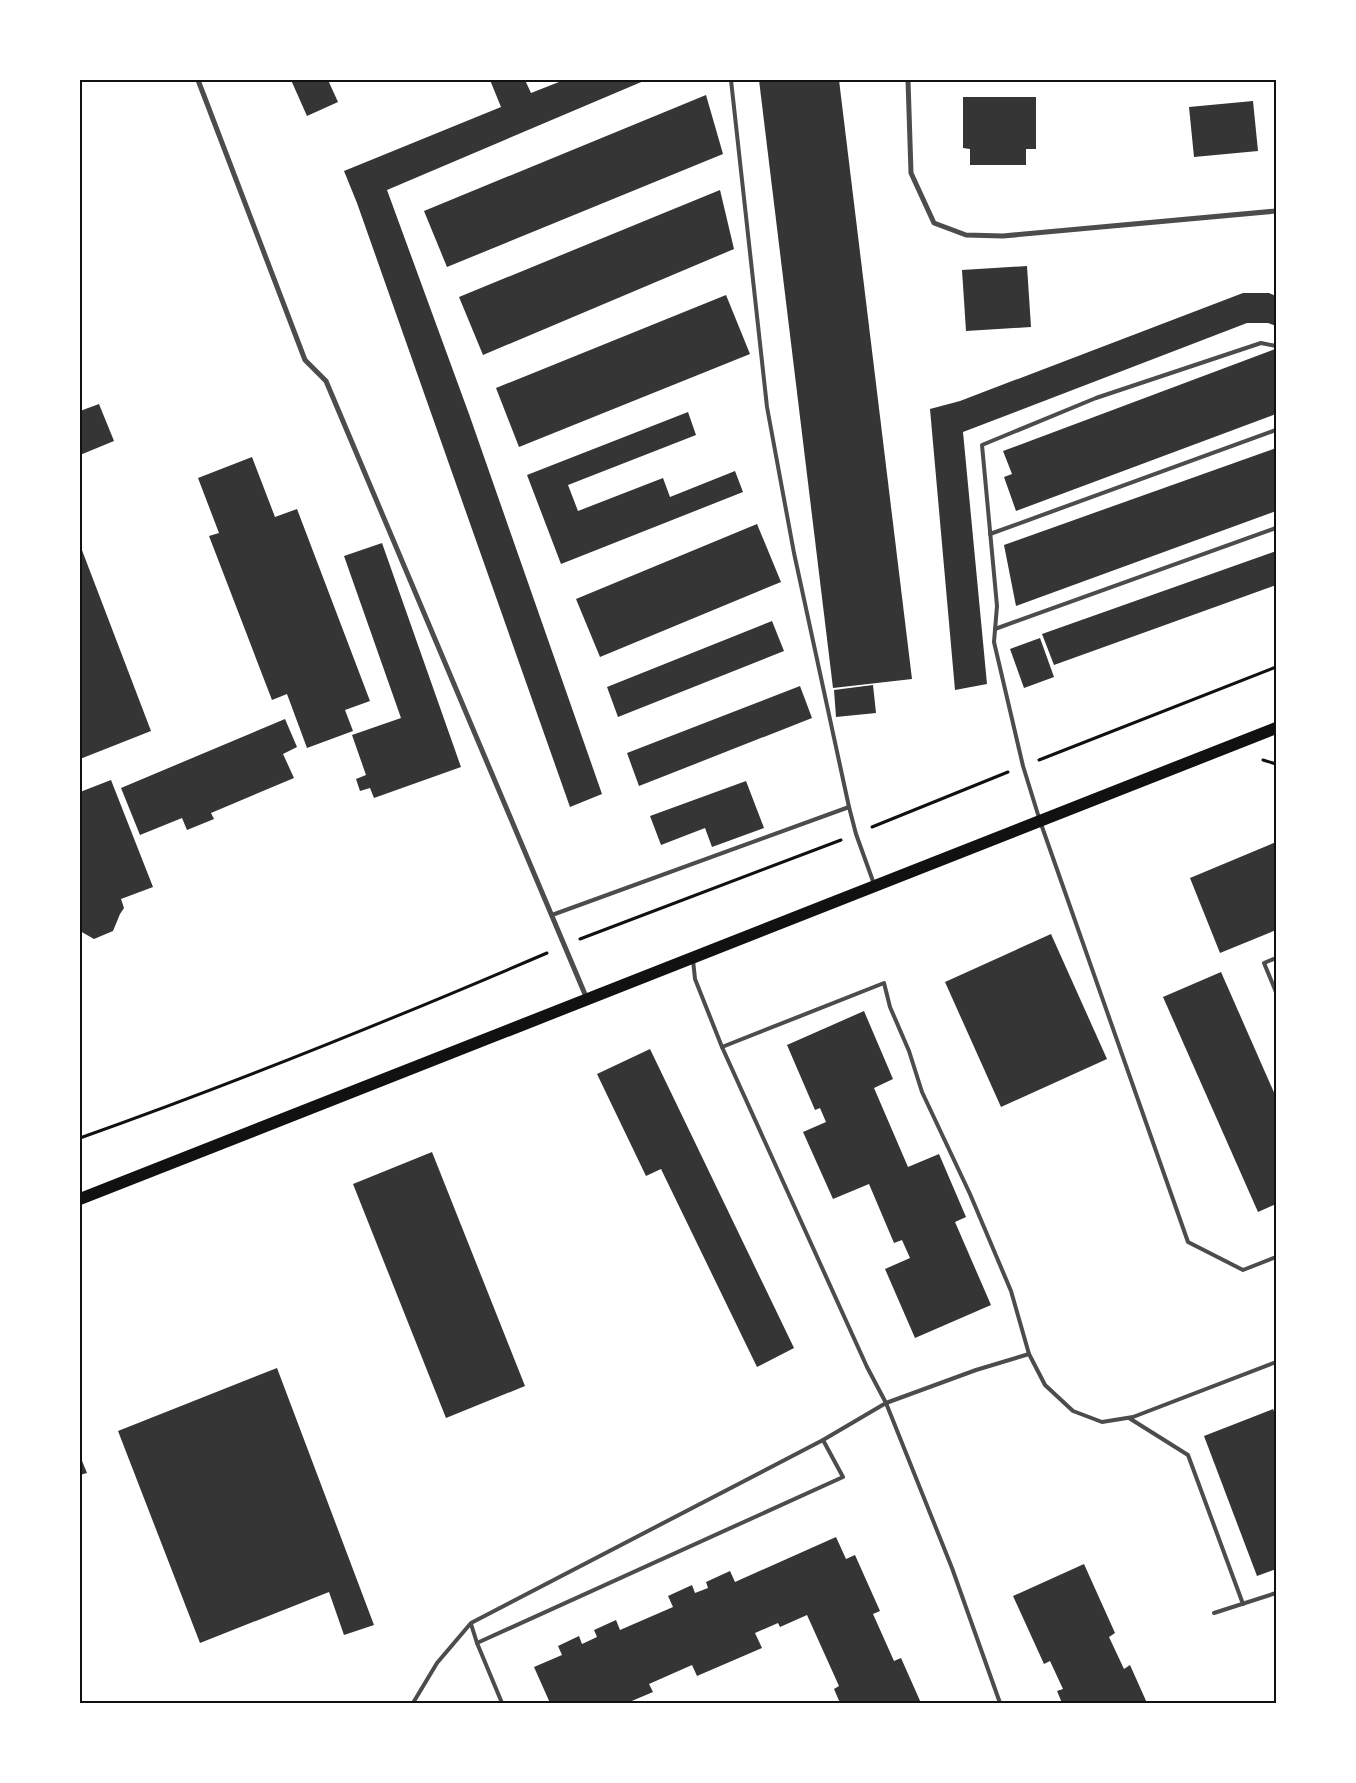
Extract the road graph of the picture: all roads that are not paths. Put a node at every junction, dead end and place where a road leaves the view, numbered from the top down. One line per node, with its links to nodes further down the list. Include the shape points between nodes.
1 (198, 80): 14 (street, via 305,360 326,381)
2 (732, 80): 11 (lane, via 767,407 794,553)
3 (908, 80): 4 (street, via 911,174 934,223 966,235 1003,236)
4 (1276, 211)
5 (1276, 346): 8 (lane, via 1261,343 1106,394 982,446)
6 (1276, 430): 8 (lane)
7 (1276, 528): 9 (lane)
8 (990, 534): 9 (lane, via 997,606)
9 (995, 629): 12 (lane, via 994,642 1023,766)
10 (1276, 728): 12 (main road)
11 (848, 807): 13 (lane); 14 (lane)
12 (1040, 821): 13 (main road); 21 (lane, via 1188,1242 1243,1270)
13 (875, 886): 15 (main road)
14 (552, 915): 18 (street)
15 (693, 958): 18 (main road); 19 (lane, via 695,979)
16 (1276, 958): 17 (lane, via 1264,963)
17 (1276, 992)
18 (587, 999): 20 (main road)
19 (722, 1047): 22 (lane, via 884,983 922,1092 1011,1291); 24 (lane)
20 (80, 1199)
21 (1276, 1257)
22 (1029, 1354): 24 (lane); 25 (lane, via 1046,1385 1072,1411 1102,1422)
23 (1276, 1362): 25 (lane)
24 (886, 1403): 26 (lane); 34 (lane, via 952,1568)
25 (1128, 1418): 28 (lane, via 1188,1455)
26 (823, 1440): 30 (lane); 31 (lane, via 843,1476)
27 (1276, 1593): 28 (lane)
28 (1243, 1604): 29 (lane)
29 (1214, 1613)
30 (471, 1624): 31 (lane); 32 (lane, via 437,1663)
31 (477, 1643): 33 (lane)
32 (413, 1703)
33 (502, 1703)
34 (1000, 1703)

